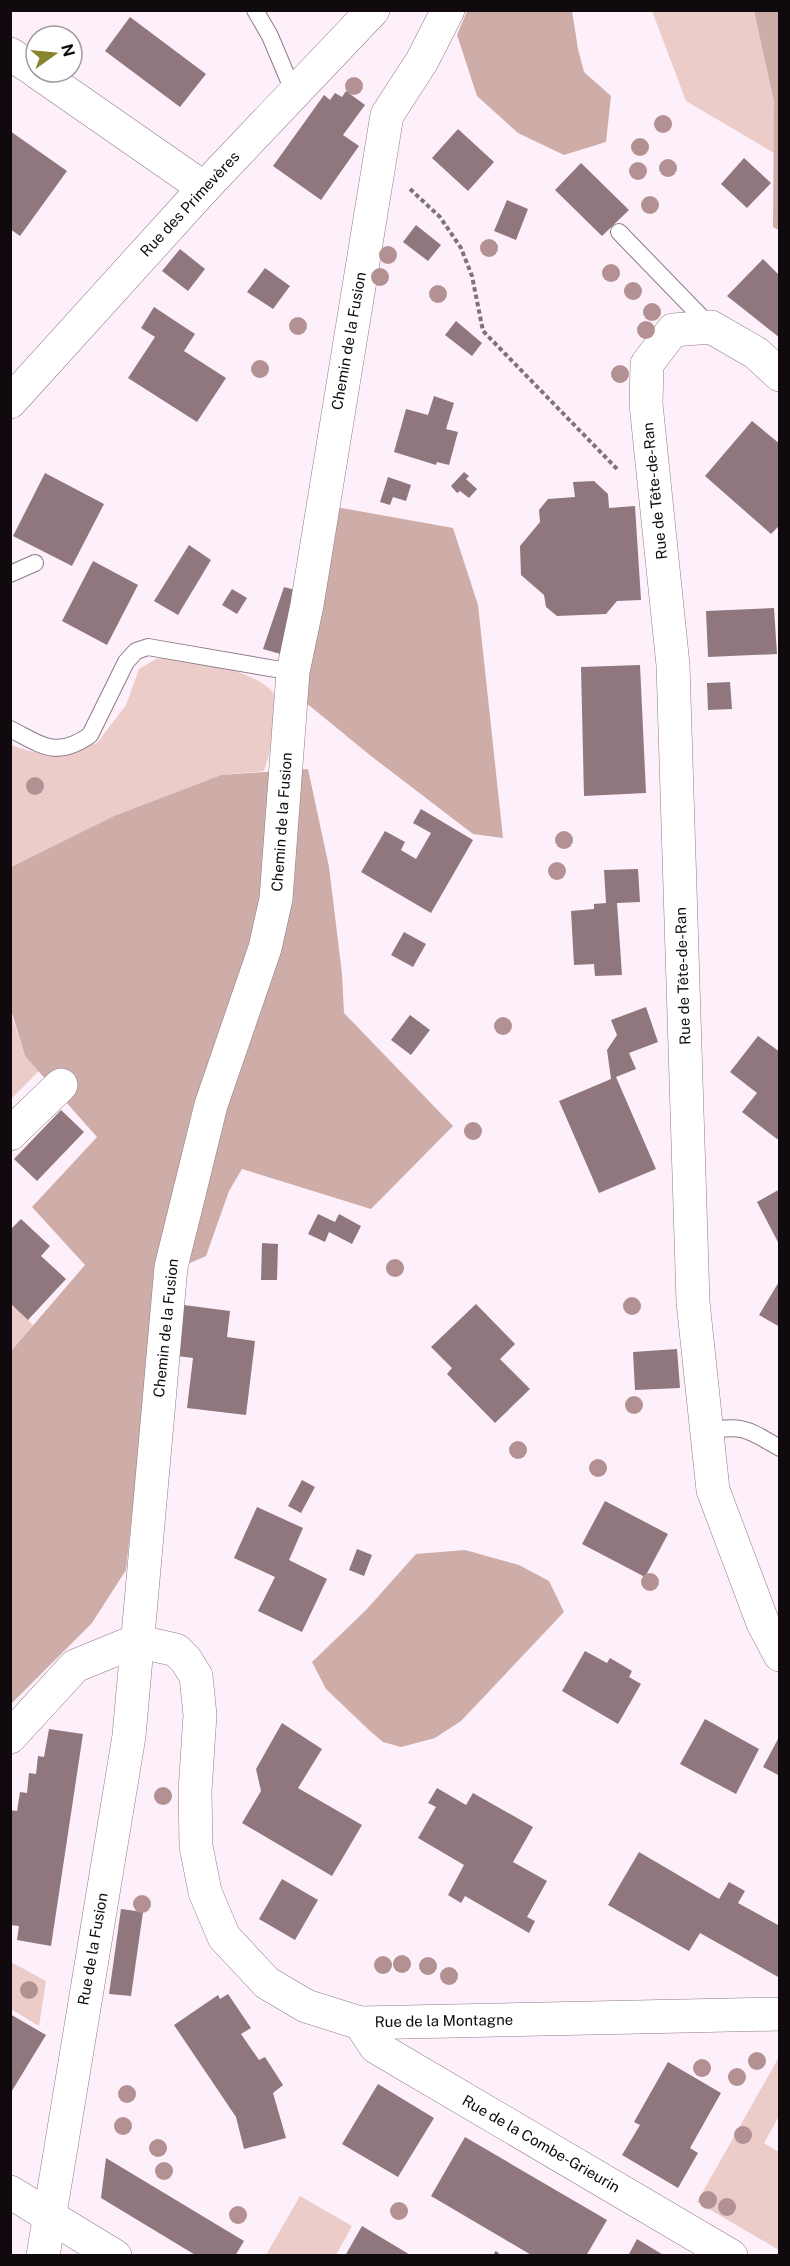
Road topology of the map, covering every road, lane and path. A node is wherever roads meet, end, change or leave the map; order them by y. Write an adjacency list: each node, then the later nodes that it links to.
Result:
1 (255, 10): 7 (lane)
2 (373, 10): 7 (street, Rue des Primevères)
3 (448, 10): 8 (street, Chemin de la Fusion)
4 (10, 54): 5 (street)
5 (24, 64)
6 (53, 84): 9 (street)
7 (294, 93): 9 (street, Rue des Primevères)
8 (379, 161): 14 (path); 17 (street, Chemin de la Fusion)
9 (204, 188): 13 (street, Rue des Primevères)
10 (620, 232): 11 (lane)
11 (711, 327): 12 (street); 14 (street, Rue de Tête-de-Ran)
12 (780, 375)
13 (10, 402)
14 (655, 495): 21 (street, Rue de Tête-de-Ran)
15 (35, 562): 16 (lane)
16 (10, 574)
17 (293, 672): 18 (lane); 23 (street, Chemin de la Fusion)
18 (10, 729)
19 (61, 1085): 20 (street)
20 (10, 1134)
21 (706, 1431): 22 (lane); 24 (street, Rue de Tête-de-Ran)
22 (780, 1448)
23 (136, 1641): 25 (street); 27 (street, Rue de la Montagne); 29 (street, Rue de la Fusion)
24 (780, 1655)
25 (10, 1737)
26 (780, 2014): 27 (street, Rue de la Montagne)
27 (360, 2023): 32 (street, Rue de la Combe-Grieurin)
28 (10, 2192): 29 (street)
29 (48, 2215): 30 (street, Rue de la Fusion); 31 (street)
30 (43, 2256)
31 (115, 2256)
32 (731, 2256)

